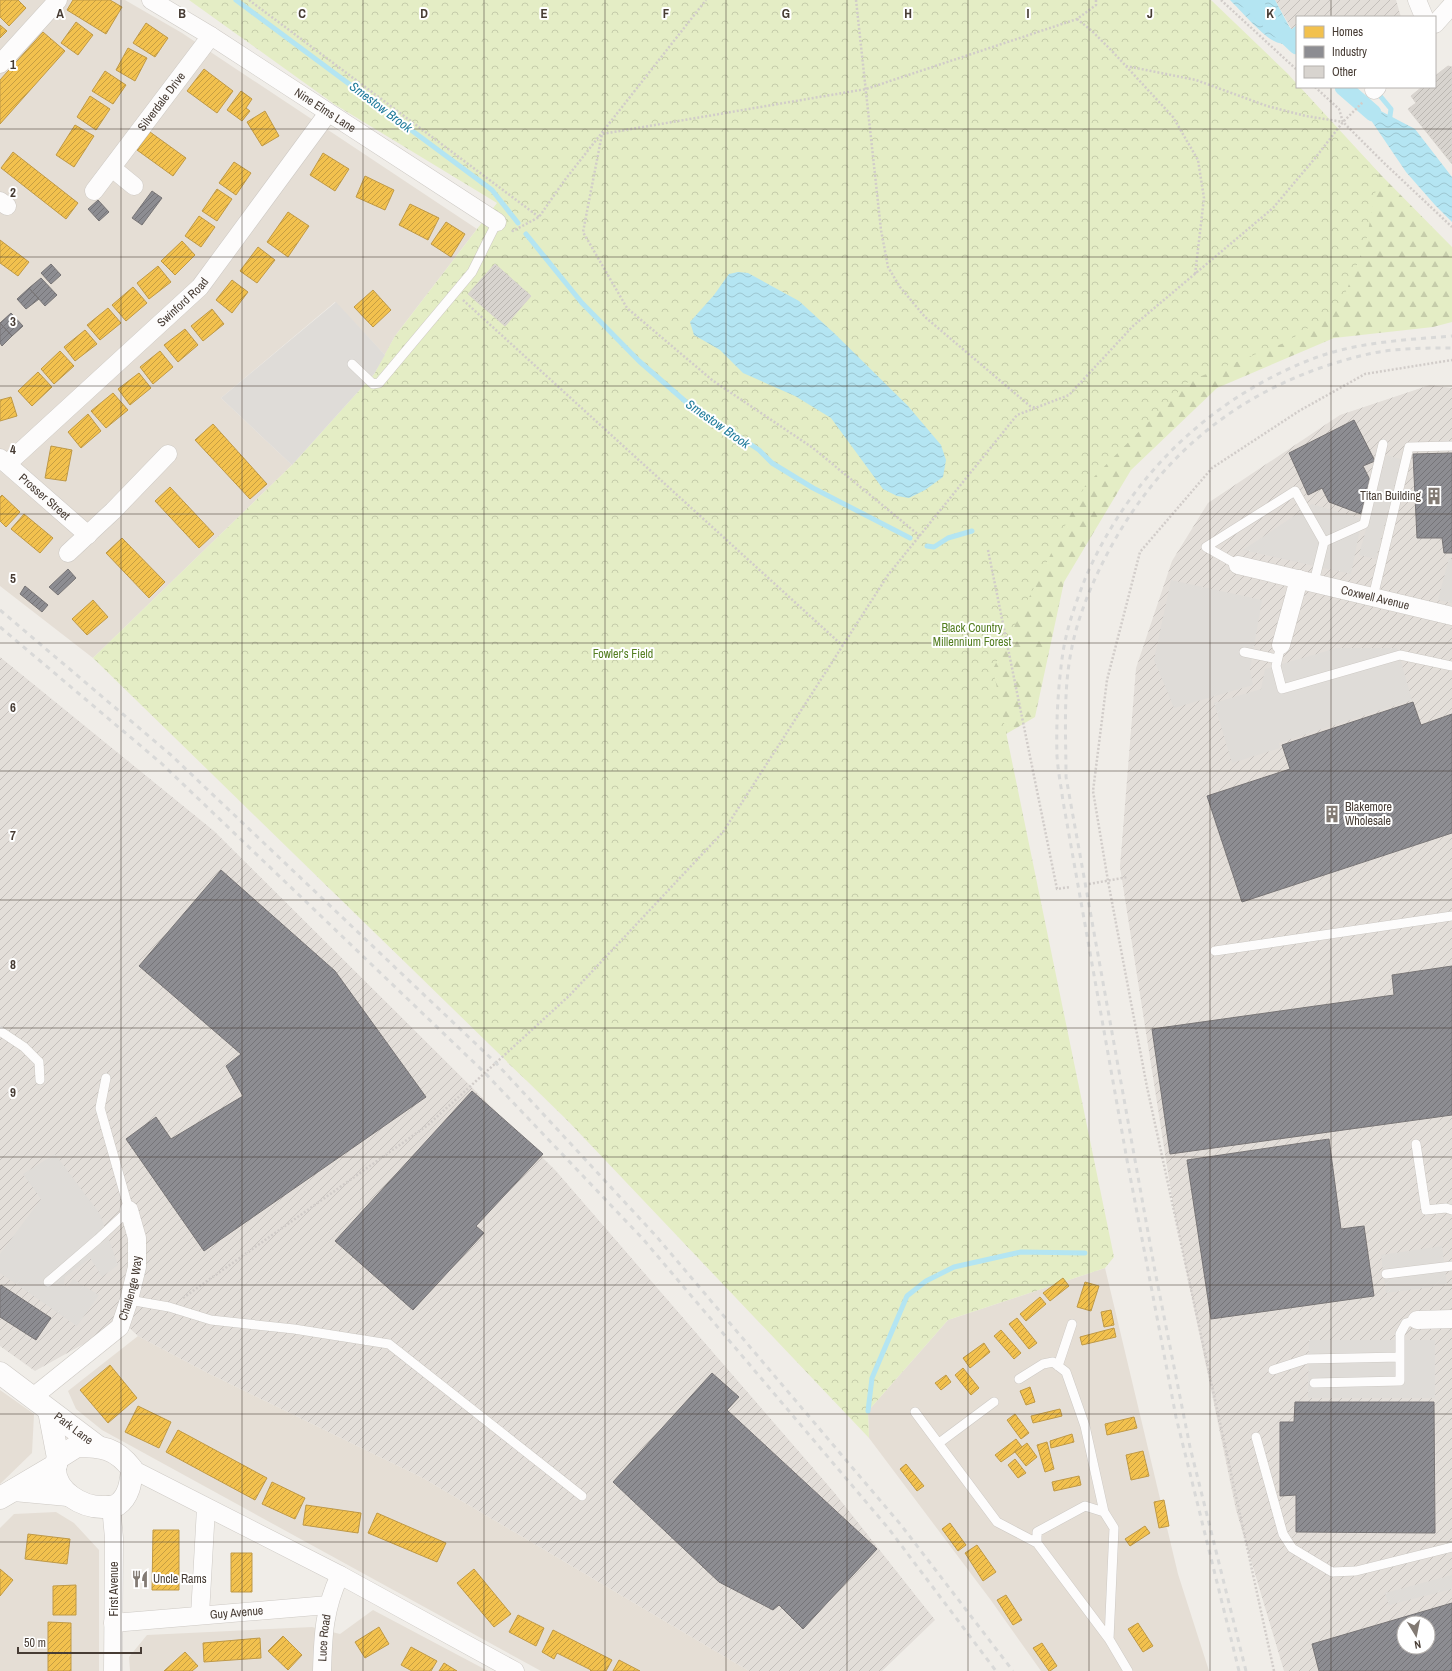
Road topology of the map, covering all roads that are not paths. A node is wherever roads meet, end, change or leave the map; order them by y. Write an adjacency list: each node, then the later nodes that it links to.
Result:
1 (58, 0): 8 (street)
2 (151, 0): 7 (street, Nine Elms Lane)
3 (1418, 0): 5 (street)
4 (1452, 5): 6 (street)
5 (1424, 16)
6 (1436, 23)
7 (211, 36): 9 (street, Nine Elms Lane); 10 (street, Silverdale Drive)
8 (0, 64)
9 (328, 113): 13 (street, Nine Elms Lane); 18 (street, Swinford Road)
10 (112, 168): 11 (street); 12 (street, Silverdale Drive)
11 (134, 186)
12 (94, 191)
13 (497, 222): 14 (lane)
14 (352, 364)
15 (1383, 444): 20 (lane)
16 (1452, 446): 24 (lane)
17 (168, 454): 19 (street)
18 (3, 461): 19 (street, Prosser Street)
19 (88, 535): 21 (street)
20 (1324, 542): 22 (lane); 23 (lane)
21 (68, 553)
22 (1238, 565): 23 (street, Coxwell Avenue)
23 (1307, 581): 24 (street, Coxwell Avenue); 27 (street)
24 (1373, 597): 25 (street, Coxwell Avenue)
25 (1452, 616)
26 (1244, 652): 27 (lane)
27 (1279, 652): 28 (lane)
28 (1452, 666)
29 (1452, 916): 30 (lane)
30 (1215, 951)
31 (0, 1031): 33 (lane)
32 (106, 1078): 35 (lane)
33 (40, 1080)
34 (1416, 1144): 36 (lane)
35 (130, 1210): 39 (lane); 40 (street, Challenge Way)
36 (1452, 1210)
37 (1452, 1266): 38 (lane)
38 (1386, 1274)
39 (48, 1282)
40 (129, 1300): 51 (street, Challenge Way); 60 (lane)
41 (1452, 1319): 42 (street)
42 (1417, 1320): 44 (lane)
43 (1072, 1324): 45 (lane)
44 (1400, 1357): 46 (lane); 49 (lane)
45 (1058, 1366): 48 (lane); 63 (lane)
46 (1273, 1370)
47 (0, 1373): 51 (street, Park Lane)
48 (1020, 1379)
49 (1314, 1383)
50 (994, 1402): 54 (lane)
51 (41, 1404): 55 (street, Park Lane); 56 (street, Park Lane)
52 (915, 1412): 54 (lane)
53 (1256, 1437): 65 (lane)
54 (939, 1443): 64 (lane)
55 (97, 1446): 56 (street); 57 (street)
56 (57, 1461): 58 (street); 59 (street)
57 (132, 1469): 61 (street); 62 (street)
58 (7, 1494): 59 (street)
59 (68, 1495): 61 (street)
60 (582, 1496)
61 (111, 1506): 69 (street, First Avenue)
62 (206, 1508): 66 (street); 68 (street)
63 (1104, 1512): 64 (lane); 70 (lane)
64 (1037, 1543): 70 (lane)
65 (1452, 1547)
66 (340, 1575): 67 (street); 73 (street)
67 (328, 1605): 68 (street, Guy Avenue); 72 (street, Luce Road)
68 (200, 1615): 69 (street, Guy Avenue)
69 (113, 1623): 71 (street, First Avenue)
70 (1109, 1639): 74 (lane)
71 (113, 1671)
72 (322, 1671)
73 (515, 1671)
74 (1128, 1671)

